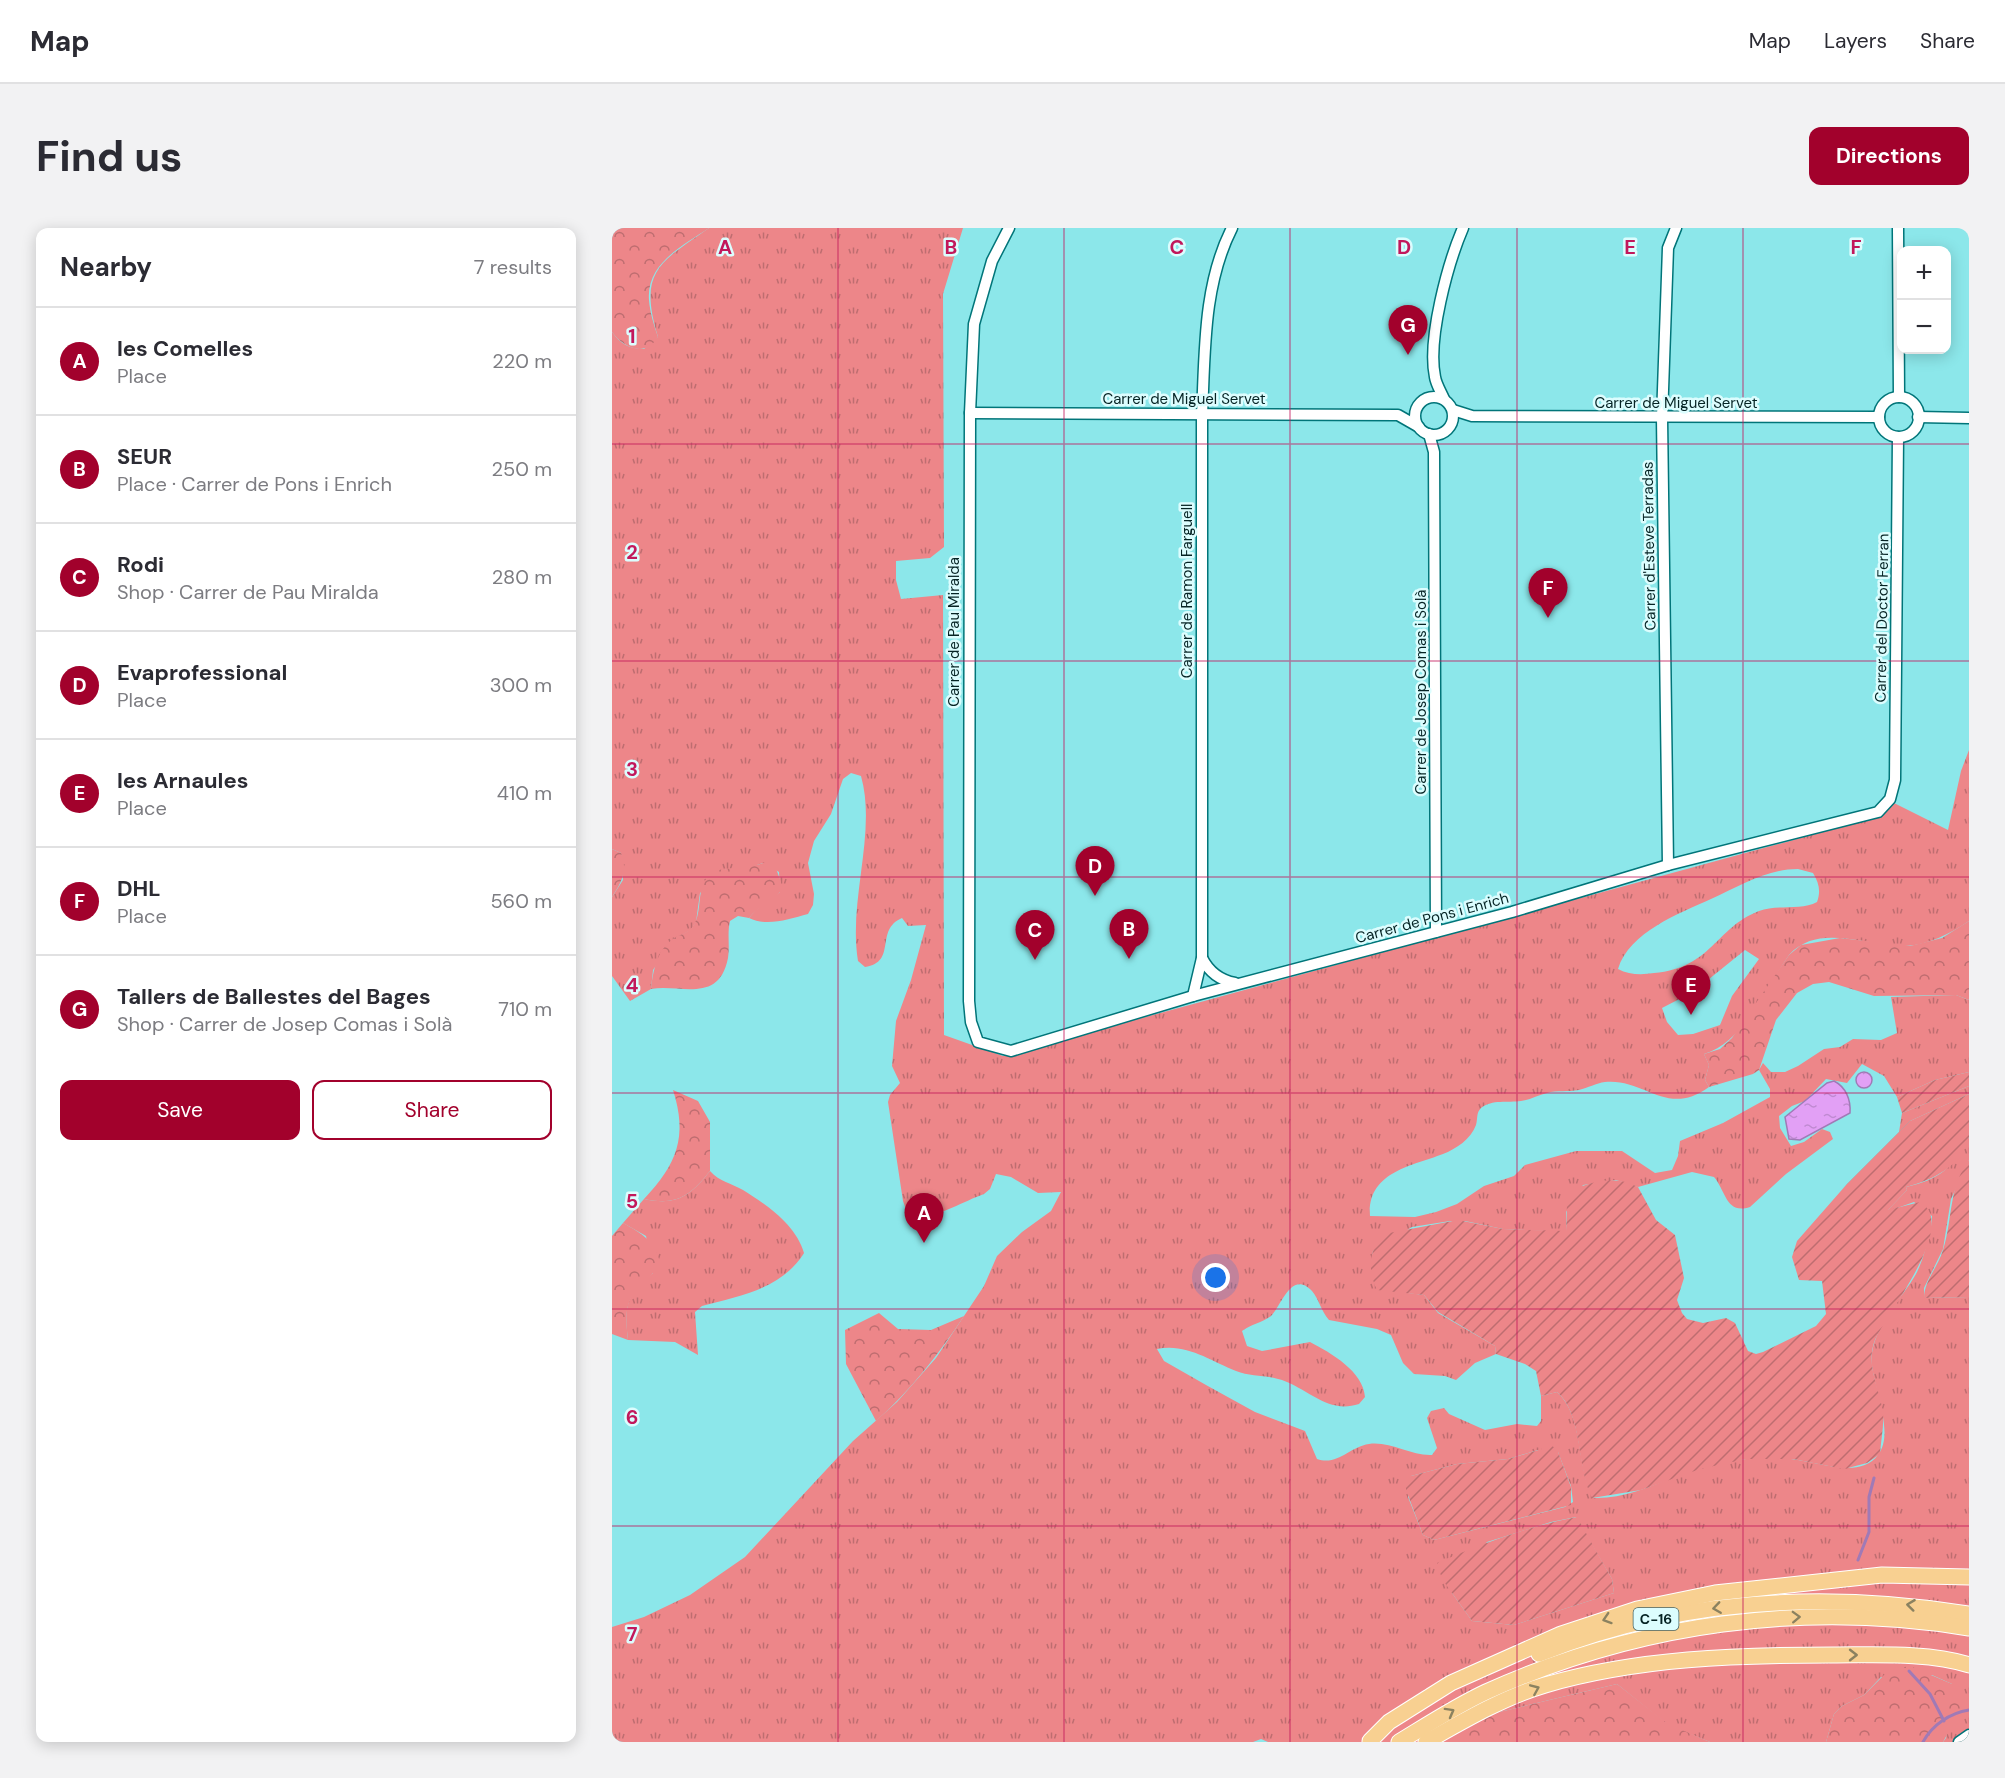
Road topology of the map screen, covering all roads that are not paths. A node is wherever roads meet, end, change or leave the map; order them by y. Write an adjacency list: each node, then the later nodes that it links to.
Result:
1 (1009, 228): 11 (street, Carrer de Pau Miralda)
2 (1232, 228): 12 (street, Carrer de Ramon Farguell)
3 (1463, 228): 6 (street)
4 (1676, 228): 17 (street, Carrer d'Esteve Terradas)
5 (1898, 228): 7 (street)
6 (1435, 377): 8 (street); 9 (street)
7 (1899, 397): 15 (street); 16 (street)
8 (1444, 399): 9 (street); 10 (street)
9 (1422, 401): 13 (street); 19 (street)
10 (1453, 410): 14 (street, Carrer de Miguel Servet); 20 (street)
11 (970, 413): 12 (street, Carrer de Miguel Servet); 30 (street, Carrer de Pau Miralda)
12 (1202, 415): 13 (street, Carrer de Miguel Servet); 27 (street, Carrer de Ramon Farguell)
13 (1398, 416): 19 (street, Carrer de Miguel Servet)
14 (1472, 416): 17 (street, Carrer de Miguel Servet); 20 (street, Carrer de Miguel Servet)
15 (1879, 417): 17 (street, Carrer de Miguel Servet); 22 (street)
16 (1918, 417): 18 (street); 22 (street)
17 (1662, 418): 25 (street, Carrer d'Esteve Terradas)
18 (1969, 418)
19 (1419, 427): 21 (street)
20 (1445, 430): 21 (street); 23 (street, Carrer de Josep Comas i Solà)
21 (1429, 434): 23 (street, Carrer de Josep Comas i Solà)
22 (1898, 437): 24 (street, Carrer del Doctor Ferran)
23 (1434, 452): 26 (street, Carrer de Josep Comas i Solà)
24 (1890, 799): 25 (street, Carrer de Pons i Enrich)
25 (1668, 865): 26 (street, Carrer de Pons i Enrich)
26 (1436, 932): 28 (street, Carrer de Pons i Enrich)
27 (1202, 957): 28 (street); 29 (street, Carrer de Ramon Farguell)
28 (1238, 984): 29 (street, Carrer de Pons i Enrich)
29 (1193, 996): 30 (street, Carrer de Pons i Enrich)
30 (978, 1042)
31 (1969, 1577): 36 (highway, one-way to 36)
32 (1969, 1614): 36 (highway, C-16, one-way to 36)
33 (1969, 1628): 37 (highway, C-16, one-way to 33)
34 (1969, 1665): 38 (highway, one-way to 34)
35 (1969, 1735): 39 (street)
36 (1369, 1741)
37 (1399, 1742)
38 (1426, 1742)
39 (1959, 1742)

